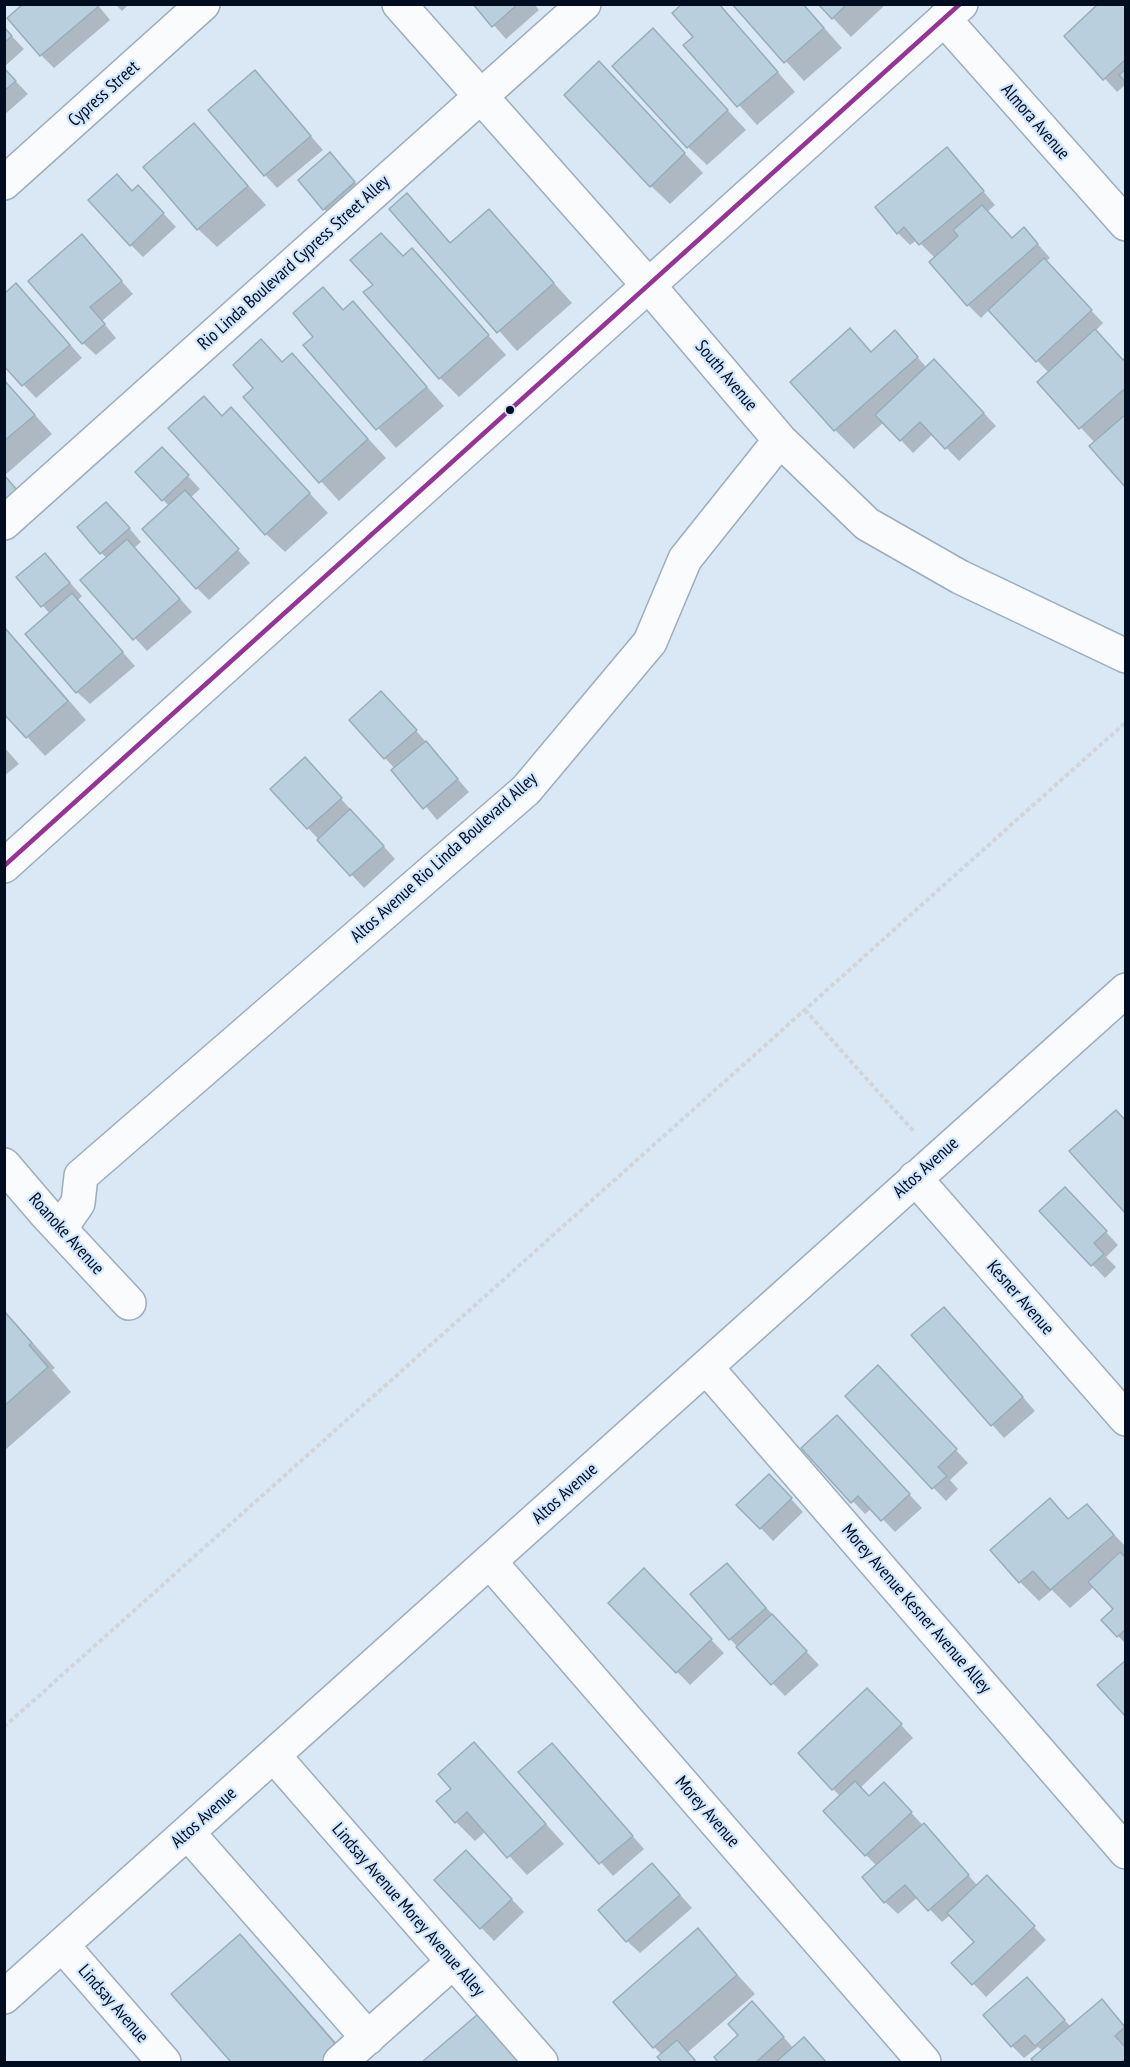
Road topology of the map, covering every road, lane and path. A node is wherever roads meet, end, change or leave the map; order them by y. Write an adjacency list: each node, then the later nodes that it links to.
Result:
1 (203, 4): 6 (street, Cypress Street)
2 (399, 4): 5 (street, South Avenue)
3 (584, 4): 5 (street, Rio Linda Boulevard Cypress Street Alley)
4 (953, 12): 7 (street, Almora Avenue); 8 (street)
5 (480, 96): 8 (street, South Avenue); 10 (street, Rio Linda Boulevard Cypress Street Alley)
6 (4, 183)
7 (1125, 224)
8 (649, 286): 9 (street, South Avenue); 13 (street)
9 (780, 440): 11 (street, South Avenue); 19 (street, Altos Avenue Rio Linda Boulevard Alley)
10 (4, 523)
11 (1125, 656)
12 (1125, 722): 15 (path)
13 (4, 866)
14 (1125, 990): 18 (street, Altos Avenue)
15 (805, 1010): 16 (path); 24 (path)
16 (921, 1139)
17 (8, 1176): 19 (street, Roanoke Avenue)
18 (915, 1178): 21 (street, Altos Avenue); 22 (street, Kesner Avenue)
19 (60, 1229): 20 (street, Roanoke Avenue)
20 (129, 1303)
21 (706, 1367): 23 (street, Altos Avenue); 27 (street, Morey Avenue Kesner Avenue Alley)
22 (1125, 1419)
23 (489, 1562): 25 (street, Altos Avenue); 35 (street, Morey Avenue)
24 (4, 1727)
25 (274, 1756): 26 (street, Altos Avenue); 29 (street, Lindsay Avenue Morey Avenue Alley)
26 (188, 1833): 28 (street, Altos Avenue); 31 (street)
27 (1125, 1852)
28 (62, 1945): 30 (street, Altos Avenue); 32 (street, Lindsay Avenue)
29 (453, 1962): 31 (street); 34 (street, Lindsay Avenue Morey Avenue Alley)
30 (4, 1997)
31 (368, 2038): 33 (street)
32 (164, 2062)
33 (340, 2062)
34 (541, 2062)
35 (924, 2062)

